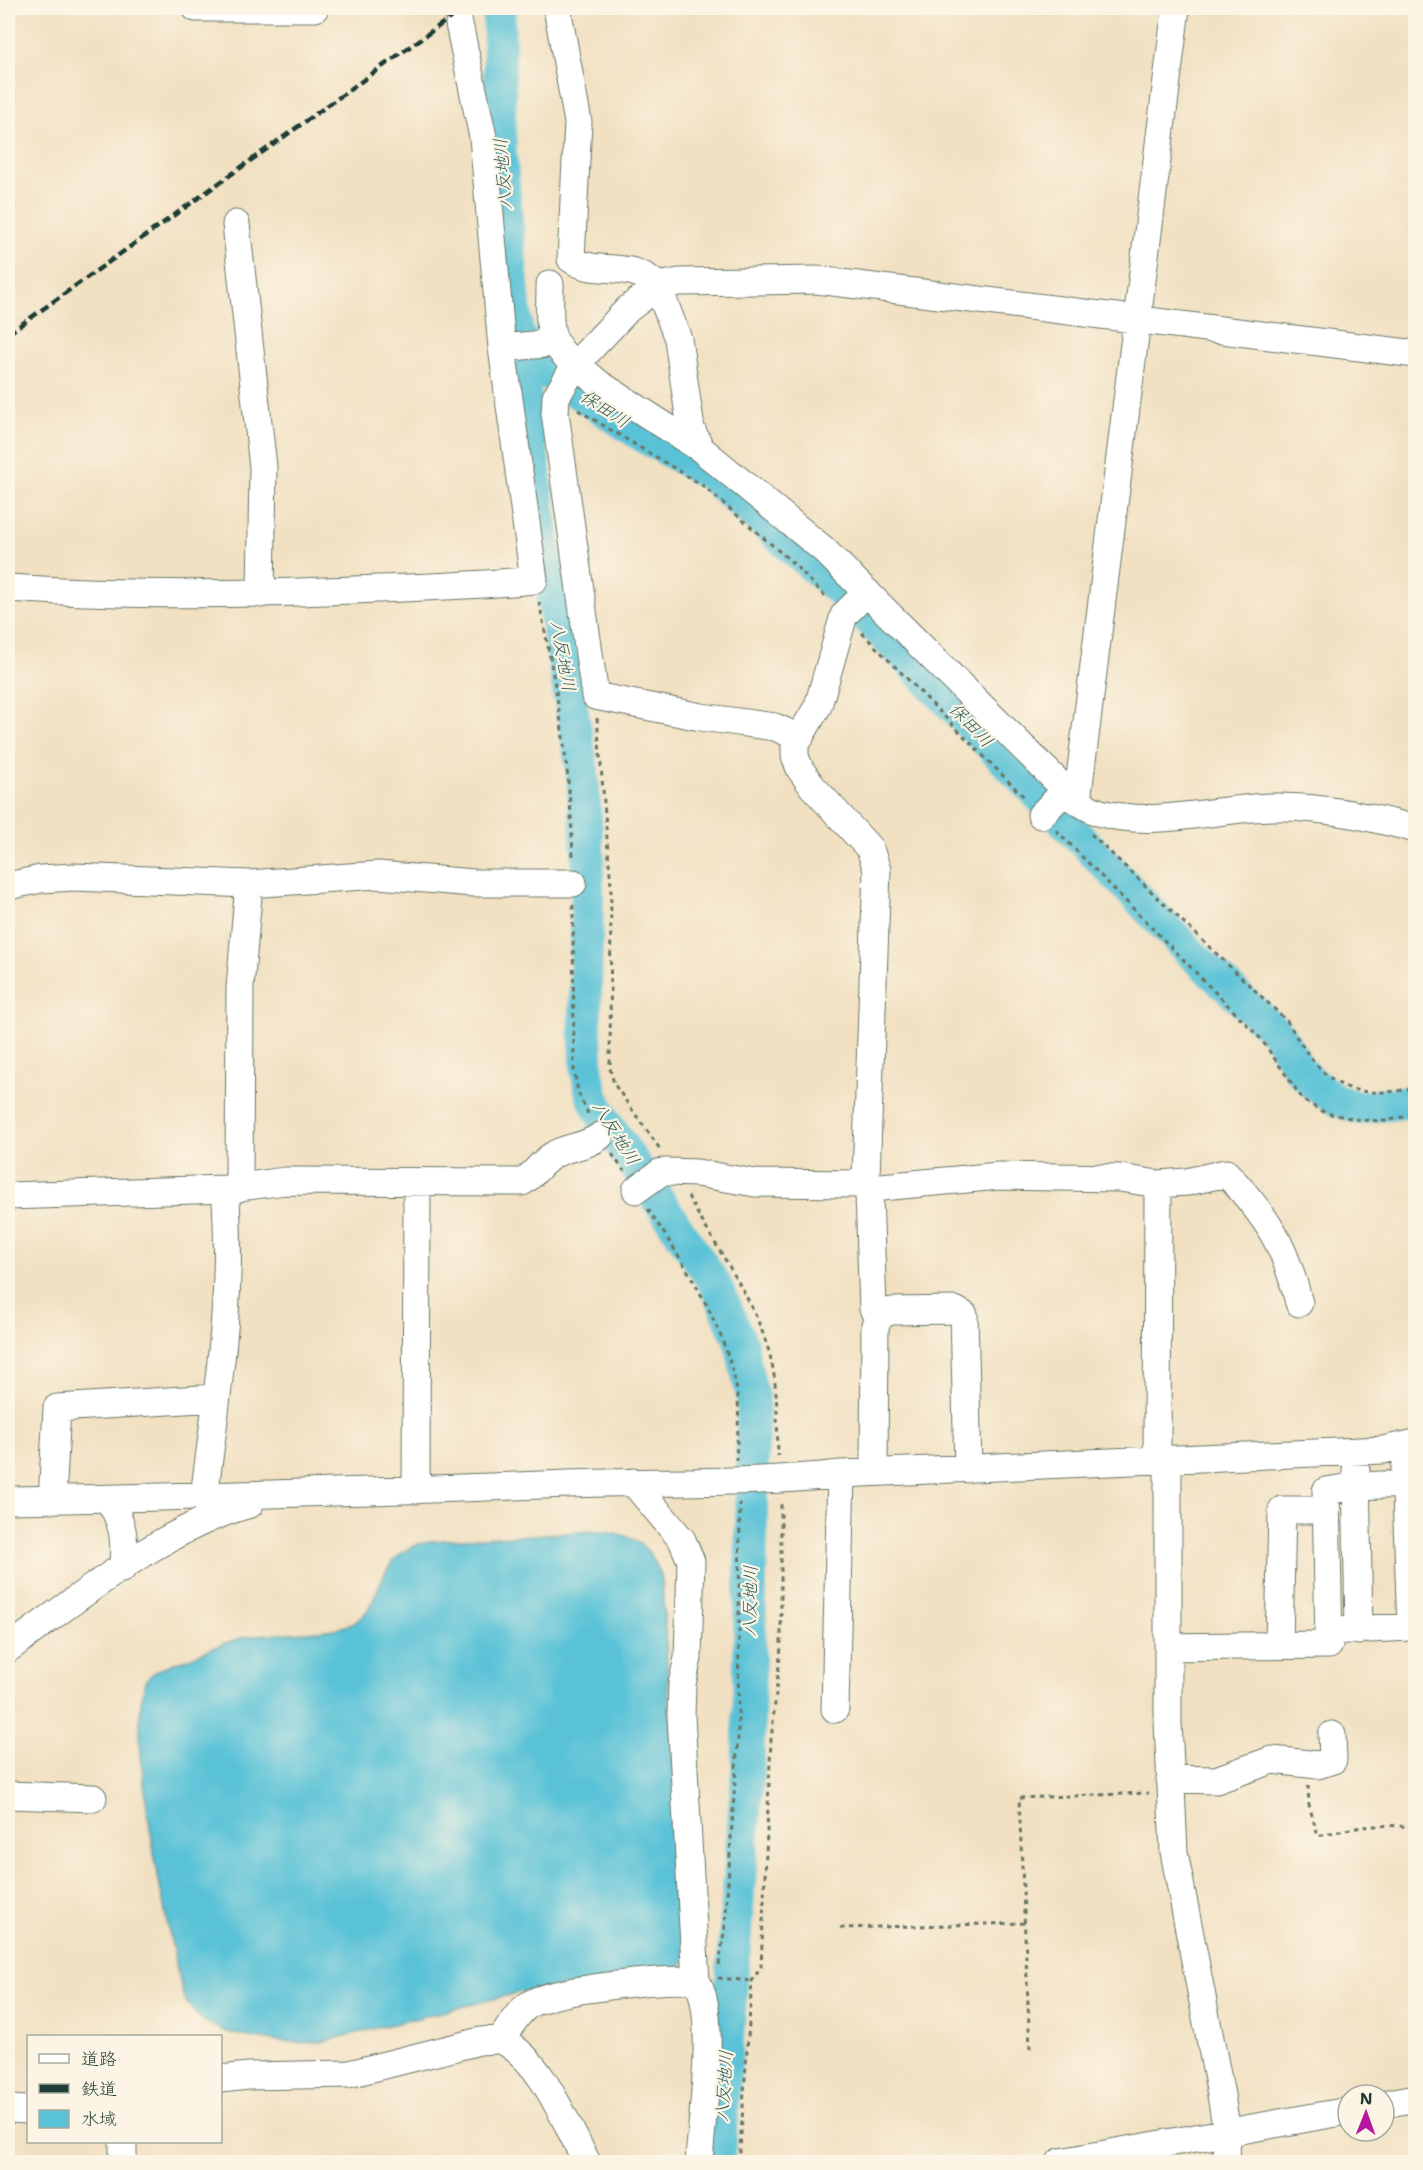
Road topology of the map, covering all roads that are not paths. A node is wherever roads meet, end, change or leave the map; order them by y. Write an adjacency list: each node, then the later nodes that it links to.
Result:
1 (196, 8): 2 (street)
2 (237, 8): 3 (street)
3 (315, 8)
4 (557, 8): 9 (street)
5 (1176, 8): 10 (street)
6 (459, 24): 11 (street)
7 (236, 224): 16 (street)
8 (550, 284): 11 (street)
9 (658, 286): 10 (street); 13 (street); 14 (street)
10 (1137, 319): 12 (street); 19 (street)
11 (525, 346): 13 (street); 16 (street)
12 (1416, 354)
13 (576, 364): 14 (street); 18 (street)
14 (701, 449): 17 (street)
15 (8, 588): 16 (street)
16 (261, 594)
17 (855, 604): 18 (street); 19 (street)
18 (800, 738): 28 (street)
19 (1056, 804): 20 (street)
20 (1416, 829)
21 (249, 884): 22 (street); 23 (street); 29 (street)
22 (573, 884)
23 (8, 886)
24 (600, 1136): 26 (street)
25 (652, 1181): 28 (street)
26 (417, 1182): 29 (street); 43 (street)
27 (1158, 1184): 28 (street); 31 (street); 36 (street)
28 (867, 1185): 32 (street)
29 (232, 1189): 30 (street); 33 (street)
30 (8, 1196)
31 (1299, 1304)
32 (878, 1318): 37 (street); 38 (street)
33 (216, 1398): 45 (street); 48 (street)
34 (1410, 1445): 35 (street); 41 (street)
35 (1356, 1451): 36 (street); 42 (street)
36 (1162, 1460): 37 (street); 54 (street)
37 (968, 1469): 38 (street)
38 (874, 1472): 39 (street)
39 (841, 1474): 40 (street); 56 (street)
40 (633, 1482): 43 (street); 61 (street)
41 (1406, 1484): 42 (street); 52 (street)
42 (1357, 1486): 49 (street); 52 (street)
43 (416, 1490): 44 (street)
44 (280, 1496): 45 (street); 50 (street)
45 (204, 1497): 46 (street)
46 (108, 1499): 48 (street); 50 (street)
47 (8, 1500): 48 (street)
48 (52, 1500)
49 (1326, 1510): 51 (street); 53 (street)
50 (122, 1569): 55 (street)
51 (1328, 1631): 52 (street); 53 (street)
52 (1359, 1631)
53 (1279, 1644): 54 (street)
54 (1168, 1647): 58 (street)
55 (8, 1649)
56 (835, 1709)
57 (1332, 1735): 58 (street)
58 (1171, 1786): 69 (street)
59 (8, 1795): 60 (street)
60 (93, 1798)
61 (711, 1983): 62 (street); 73 (street)
62 (501, 2040): 63 (street); 72 (street)
63 (222, 2079)
64 (1416, 2098): 65 (street)
65 (1396, 2102)
66 (8, 2109): 67 (street)
67 (27, 2110)
68 (1336, 2113): 69 (street)
69 (1227, 2133): 74 (street); 75 (street)
70 (123, 2143): 71 (street)
71 (123, 2163)
72 (586, 2163)
73 (699, 2163)
74 (1060, 2163)
75 (1226, 2163)

